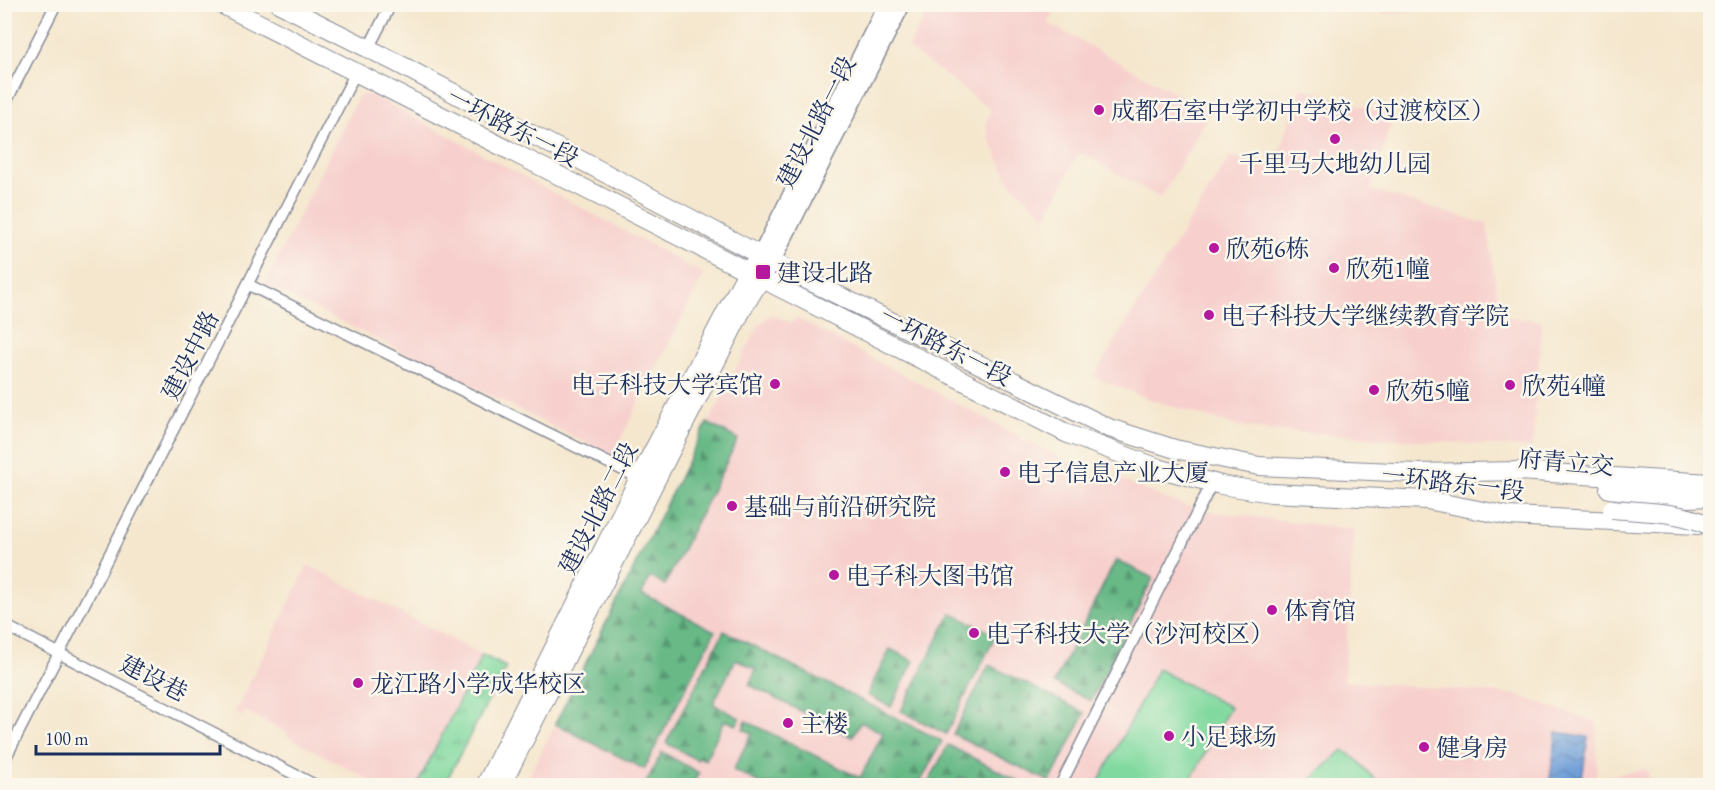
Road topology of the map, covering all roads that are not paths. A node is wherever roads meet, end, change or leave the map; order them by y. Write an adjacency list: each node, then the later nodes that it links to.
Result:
1 (56, 4): 9 (street)
2 (221, 4): 8 (main road, 一环路东一段)
3 (280, 4): 7 (main road, 一环路东一段)
4 (391, 4): 7 (street)
5 (887, 4): 10 (main road, 建设北路一段)
6 (902, 4): 10 (main road, 建设北路一段)
7 (368, 49): 10 (main road, 一环路东一段)
8 (355, 74): 11 (main road, 一环路东一段); 12 (street, 建设中路)
9 (4, 106)
10 (767, 258): 11 (main road, 建设北路二段); 13 (main road, 一环路东一段)
11 (753, 275): 14 (main road, 一环路东一段); 16 (main road, 建设北路二段); 27 (main road, 建设北路二段)
12 (249, 285): 16 (street); 23 (street, 建设中路)
13 (834, 293): 14 (main road); 15 (main road, 一环路东一段)
14 (824, 311): 17 (main road, 一环路东一段)
15 (1416, 473): 18 (main road, 一环路东一段); 19 (main road, 府青立交)
16 (639, 478): 26 (main road, 建设北路二段)
17 (1212, 483): 20 (main road, 一环路东一段); 28 (street)
18 (1710, 483)
19 (1710, 497)
20 (1427, 500): 21 (main road, 一环路东一段); 21 (main road, bridge)
21 (1710, 526)
22 (4, 626): 23 (street, 建设巷)
23 (61, 654): 24 (street, 建设中路); 25 (street, 建设巷)
24 (4, 761)
25 (317, 786)
26 (485, 786)
27 (501, 786)
28 (1060, 786)

